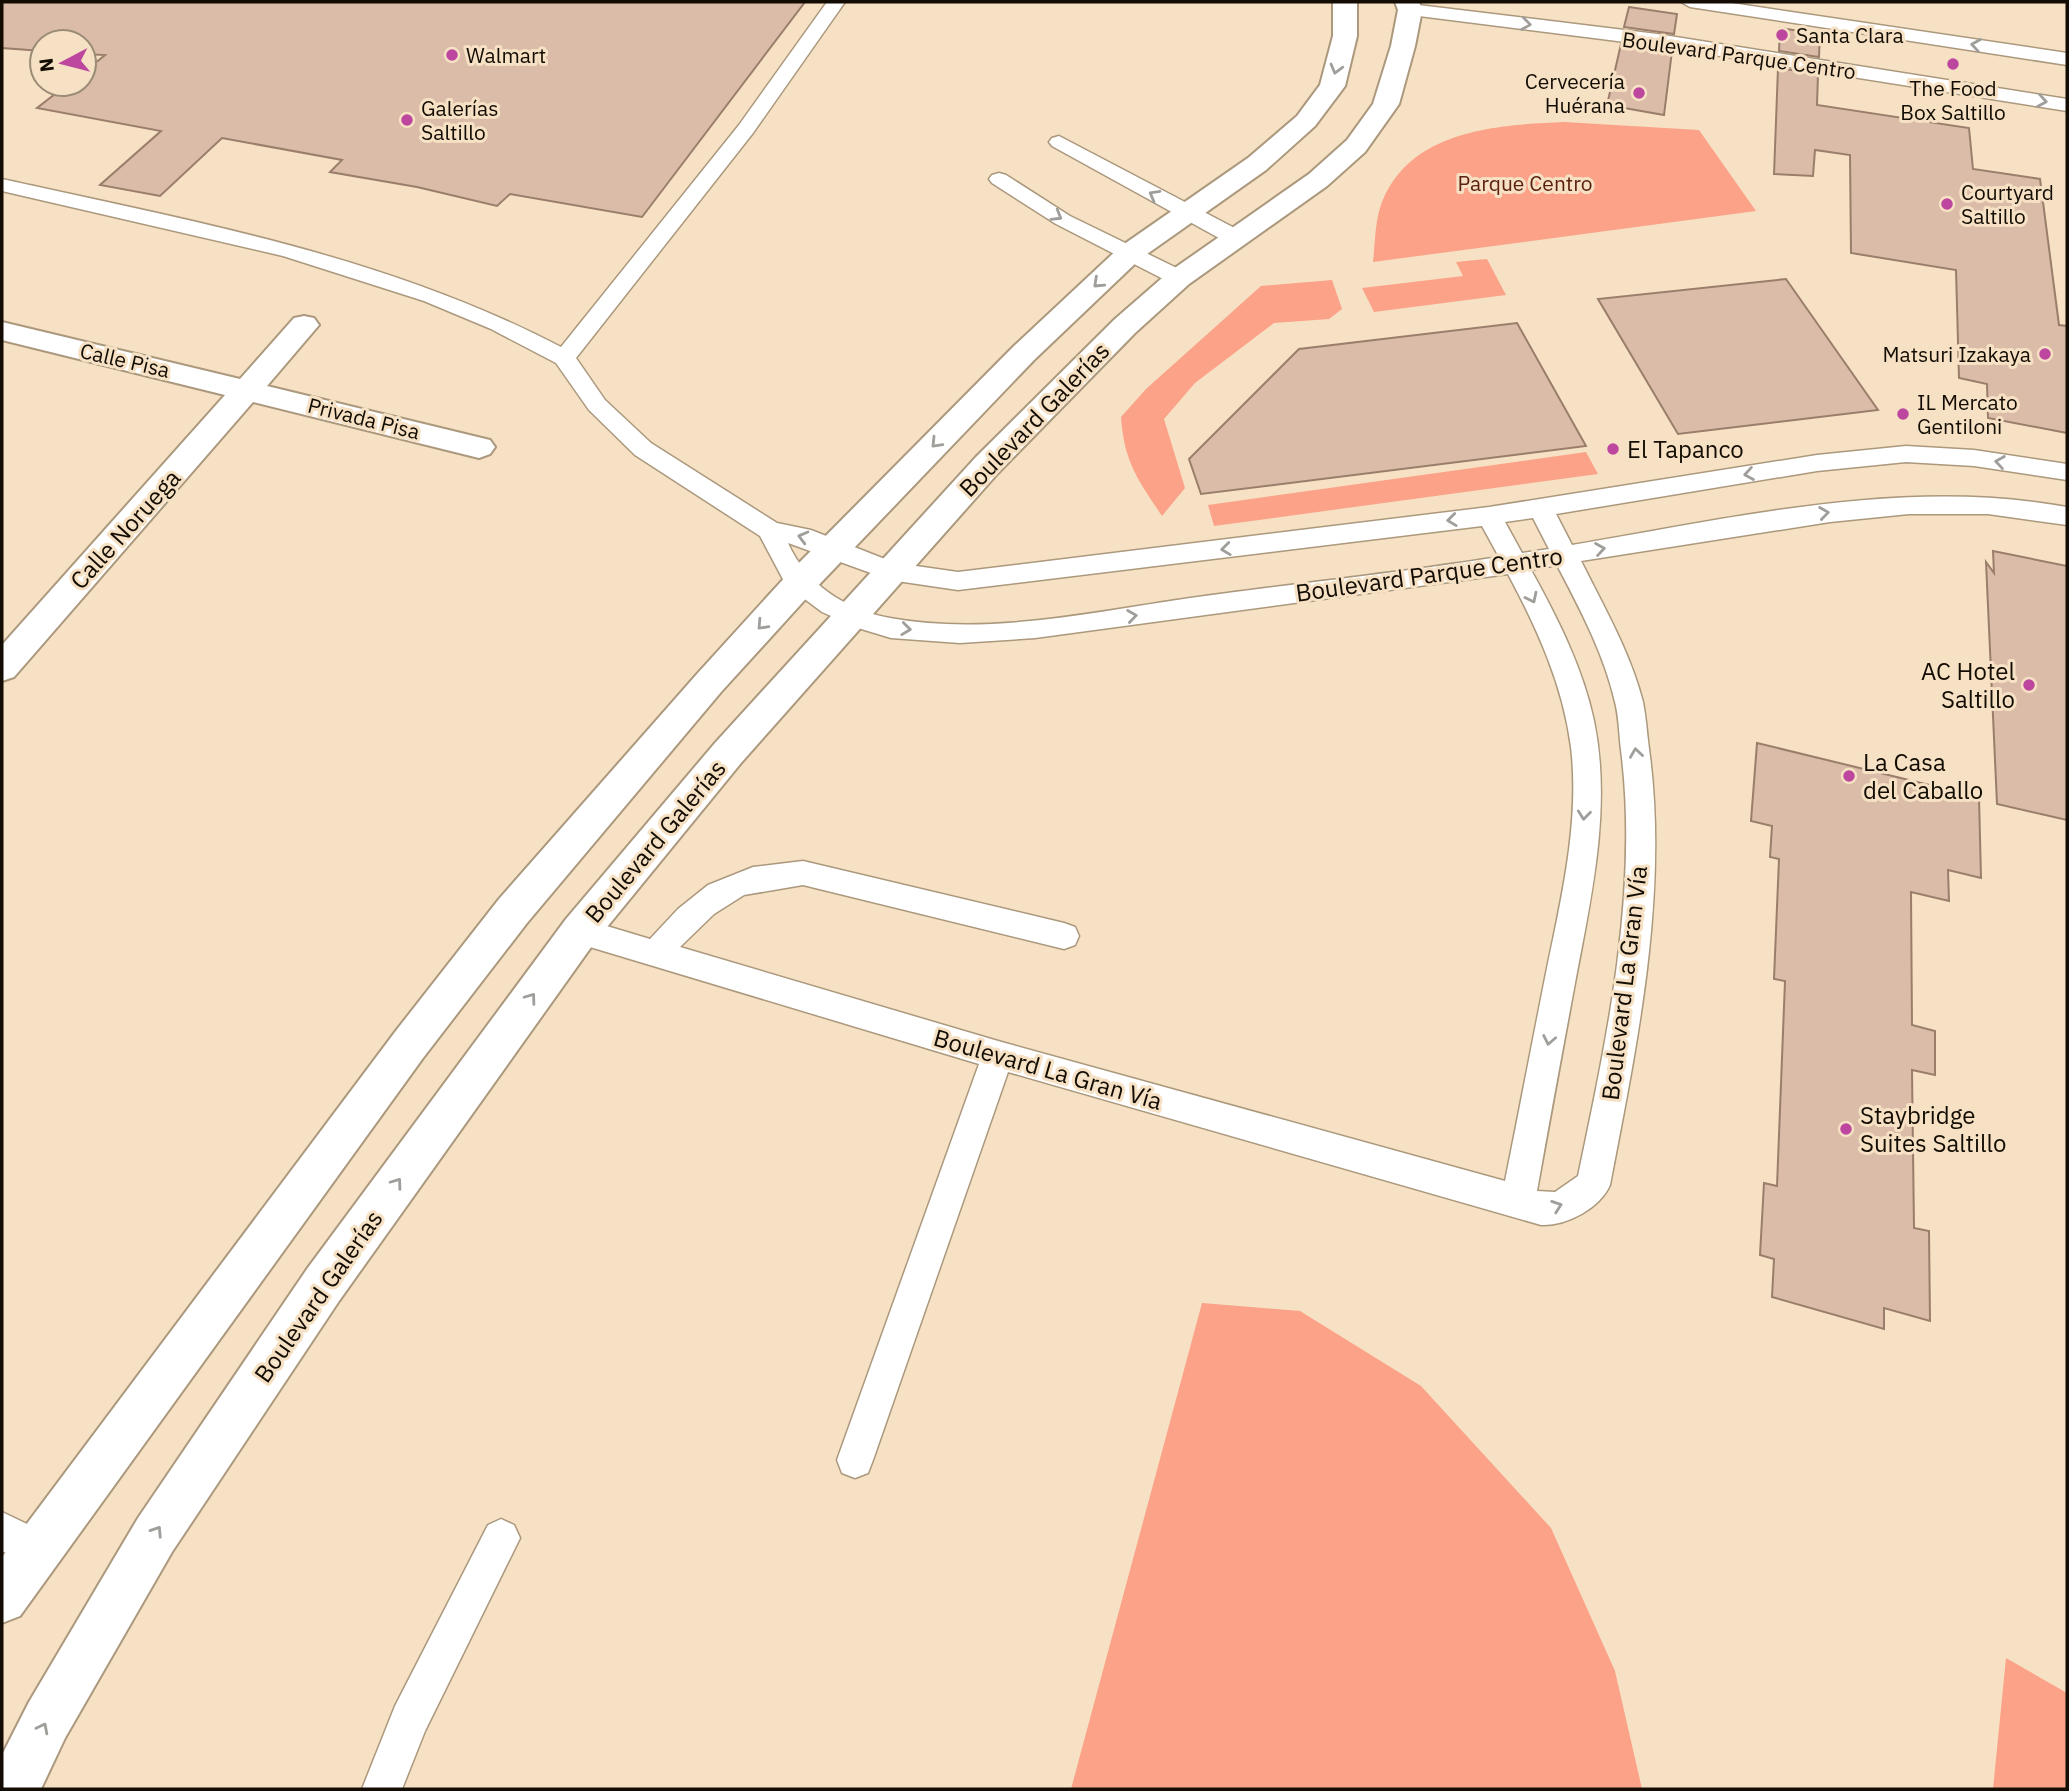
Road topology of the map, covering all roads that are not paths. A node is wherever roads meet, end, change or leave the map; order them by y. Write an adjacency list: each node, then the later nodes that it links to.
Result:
1 (836, 2): 19 (lane)
2 (1345, 2): 9 (street, Boulevard Galerías, one-way to 9)
3 (1690, 2): 6 (lane, Boulevard Parque Centro, one-way to 3)
4 (1408, 6): 5 (lane, Boulevard Parque Centro); 11 (street, Boulevard Galerías)
5 (1499, 11): 7 (lane, Boulevard Parque Centro, one-way to 7)
6 (2067, 59)
7 (2067, 105)
8 (1059, 142): 13 (lane, one-way to 8)
9 (1257, 164): 11 (street); 13 (street, Boulevard Galerías)
10 (999, 179): 15 (lane, one-way to 15)
11 (1318, 180): 14 (street, Boulevard Galerías)
12 (2, 185): 19 (lane)
13 (1186, 212): 14 (lane); 15 (street, Boulevard Galerías)
14 (1236, 238): 16 (street, Boulevard Galerías)
15 (1130, 253): 16 (lane); 29 (street, Boulevard Galerías, one-way to 29)
16 (1179, 278): 32 (street, Boulevard Galerías)
17 (304, 325): 20 (street, Calle Noruega)
18 (2, 331): 20 (street, Calle Pisa)
19 (564, 358): 28 (lane)
20 (249, 389): 21 (street, Privada Pisa); 35 (street, Calle Noruega)
21 (479, 447)
22 (1943, 457): 23 (lane, Boulevard Parque Centro, one-way to 22); 24 (lane); 25 (lane, Boulevard Parque Centro, one-way to 25)
23 (2067, 472)
24 (1974, 502): 27 (lane, Boulevard Parque Centro); 30 (lane, Boulevard Parque Centro, one-way to 24)
25 (1540, 506): 26 (lane, Boulevard Parque Centro); 30 (lane, Boulevard La Gran Vía)
26 (1489, 516): 31 (lane); 32 (lane, Boulevard Parque Centro, one-way to 32)
27 (2067, 516)
28 (771, 531): 29 (lane, Boulevard Parque Centro, one-way to 28); 33 (lane)
29 (835, 547): 32 (lane, Boulevard Parque Centro); 33 (street, Boulevard Galerías)
30 (1564, 554): 31 (lane, Boulevard Parque Centro); 40 (lane, Boulevard La Gran Vía, one-way to 30)
31 (1515, 564): 34 (lane, Boulevard Parque Centro, one-way to 31); 40 (lane, one-way to 40)
32 (890, 571): 34 (street, Boulevard Galerías)
33 (800, 583): 34 (lane, Boulevard Parque Centro); 44 (street, Boulevard Galerías, one-way to 44)
34 (852, 617): 36 (street, Boulevard Galerías)
35 (2, 668)
36 (580, 931): 38 (lane, Boulevard La Gran Vía); 46 (street, Boulevard Galerías, one-way to 36)
37 (1063, 936): 38 (lane)
38 (655, 954): 39 (lane, Boulevard La Gran Vía)
39 (998, 1055): 40 (lane, Boulevard La Gran Vía); 41 (lane)
40 (1518, 1201)
41 (855, 1460)
42 (2, 1531): 44 (lane)
43 (501, 1538): 47 (lane)
44 (39, 1549): 45 (street, Boulevard Galerías)
45 (2, 1598)
46 (13, 1789)
47 (382, 1789)

